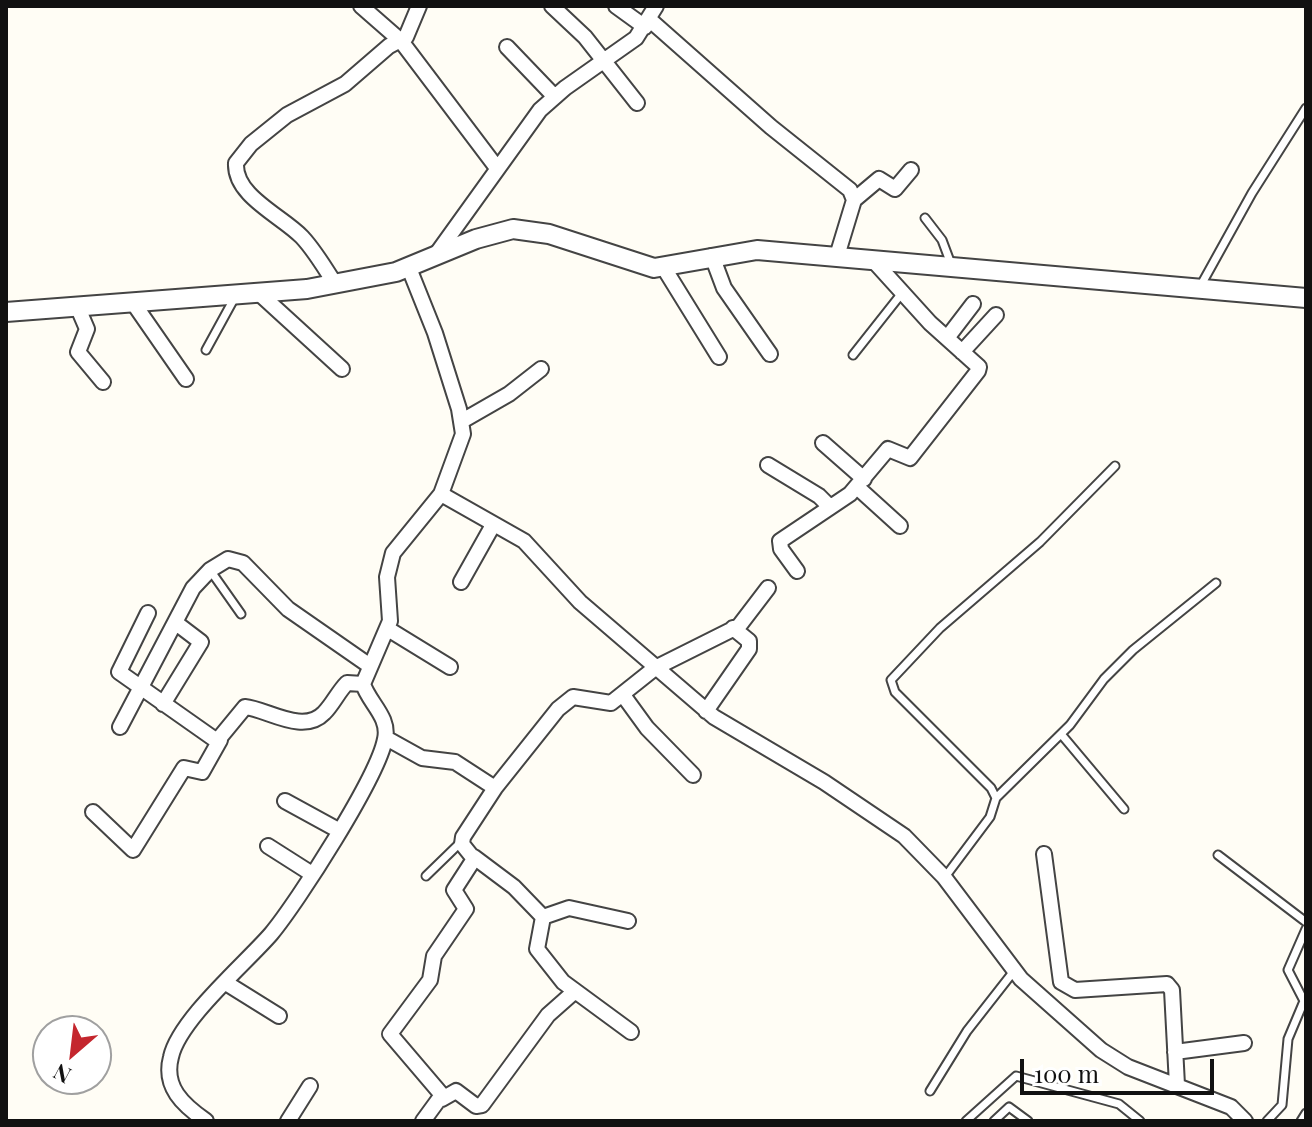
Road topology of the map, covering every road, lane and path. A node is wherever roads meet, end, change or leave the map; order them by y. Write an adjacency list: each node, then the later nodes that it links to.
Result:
1 (361, 6): 6 (street)
2 (419, 6): 6 (street)
3 (552, 6): 8 (street)
4 (616, 6): 5 (street)
5 (650, 18): 8 (street); 14 (street)
6 (401, 41): 12 (street); 23 (street)
7 (507, 47): 9 (street)
8 (605, 63): 9 (street); 10 (street)
9 (554, 96): 12 (street)
10 (637, 103)
11 (1306, 108): 24 (lane)
12 (497, 168): 16 (street)
13 (911, 170): 14 (street)
14 (854, 200): 18 (street)
15 (925, 218): 20 (lane)
16 (435, 256): 21 (street); 22 (street)
17 (712, 256): 18 (street); 22 (street); 37 (street)
18 (837, 256): 19 (street)
19 (872, 259): 20 (street); 25 (street)
20 (952, 266): 24 (street)
21 (409, 268): 23 (street); 44 (street)
22 (664, 268): 39 (street)
23 (335, 284): 26 (street)
24 (1199, 289): 28 (street)
25 (902, 293): 34 (street); 38 (lane)
26 (261, 295): 27 (street); 40 (street)
27 (235, 297): 29 (street); 35 (lane)
28 (1306, 298)
29 (134, 304): 31 (street); 42 (street)
30 (973, 304): 34 (street)
31 (78, 308): 32 (street); 43 (street)
32 (6, 312)
33 (996, 315): 36 (street)
34 (947, 338): 36 (street)
35 (206, 350)
36 (962, 352): 48 (street)
37 (770, 354)
38 (853, 355)
39 (719, 357)
40 (342, 369)
41 (541, 369): 44 (street)
42 (186, 379)
43 (103, 382)
44 (462, 421): 49 (street)
45 (823, 443): 48 (street)
46 (768, 465): 50 (street)
47 (1115, 466): 77 (lane)
48 (860, 483): 50 (street); 52 (street)
49 (441, 494): 51 (street); 62 (street)
50 (830, 507): 54 (street)
51 (493, 525): 55 (street); 65 (street)
52 (900, 526)
53 (210, 570): 59 (lane); 60 (street); 63 (street)
54 (797, 571)
55 (461, 582)
56 (1216, 583): 72 (lane)
57 (768, 588): 61 (street)
58 (148, 613): 67 (street)
59 (241, 614)
60 (176, 623): 67 (street); 69 (street)
61 (733, 628): 65 (street); 70 (street)
62 (388, 629): 63 (street); 64 (street)
63 (370, 666): 66 (street)
64 (450, 667)
65 (655, 668): 68 (street); 70 (street)
66 (363, 684): 73 (street); 74 (street)
67 (141, 687): 69 (street); 71 (street)
68 (623, 695): 75 (street); 76 (street)
69 (163, 704): 74 (street)
70 (706, 711): 89 (street)
71 (120, 727)
72 (1061, 734): 77 (lane); 79 (lane)
73 (386, 738): 76 (street); 81 (street)
74 (220, 740): 80 (street)
75 (693, 775)
76 (495, 788): 82 (street)
77 (996, 798): 89 (lane)
78 (285, 801): 81 (street)
79 (1124, 809)
80 (93, 812)
81 (338, 830): 87 (street)
82 (461, 842): 86 (street); 88 (lane)
83 (268, 846): 87 (street)
84 (1044, 854): 100 (street)
85 (1218, 855): 92 (lane)
86 (474, 857): 90 (street); 104 (street)
87 (312, 874): 95 (street)
88 (426, 876)
89 (944, 877): 94 (street)
90 (543, 917): 91 (street); 96 (street)
91 (628, 921)
92 (1306, 922)
93 (1306, 929): 114 (lane)
94 (1014, 971): 101 (street); 103 (lane)
95 (226, 983): 97 (street); 106 (street)
96 (574, 992): 98 (street); 104 (street)
97 (279, 1016)
98 (631, 1032)
99 (1244, 1043): 100 (street)
100 (1175, 1052): 101 (street)
101 (1177, 1085): 113 (street)
102 (310, 1086): 107 (street)
103 (930, 1091)
104 (442, 1099): 108 (street)
105 (1306, 1113): 115 (lane)
106 (206, 1121)
107 (288, 1121)
108 (423, 1121)
109 (966, 1121): 112 (lane)
110 (994, 1121): 111 (lane)
111 (1028, 1121)
112 (1140, 1121)
113 (1245, 1121)
114 (1267, 1121)
115 (1301, 1121)

